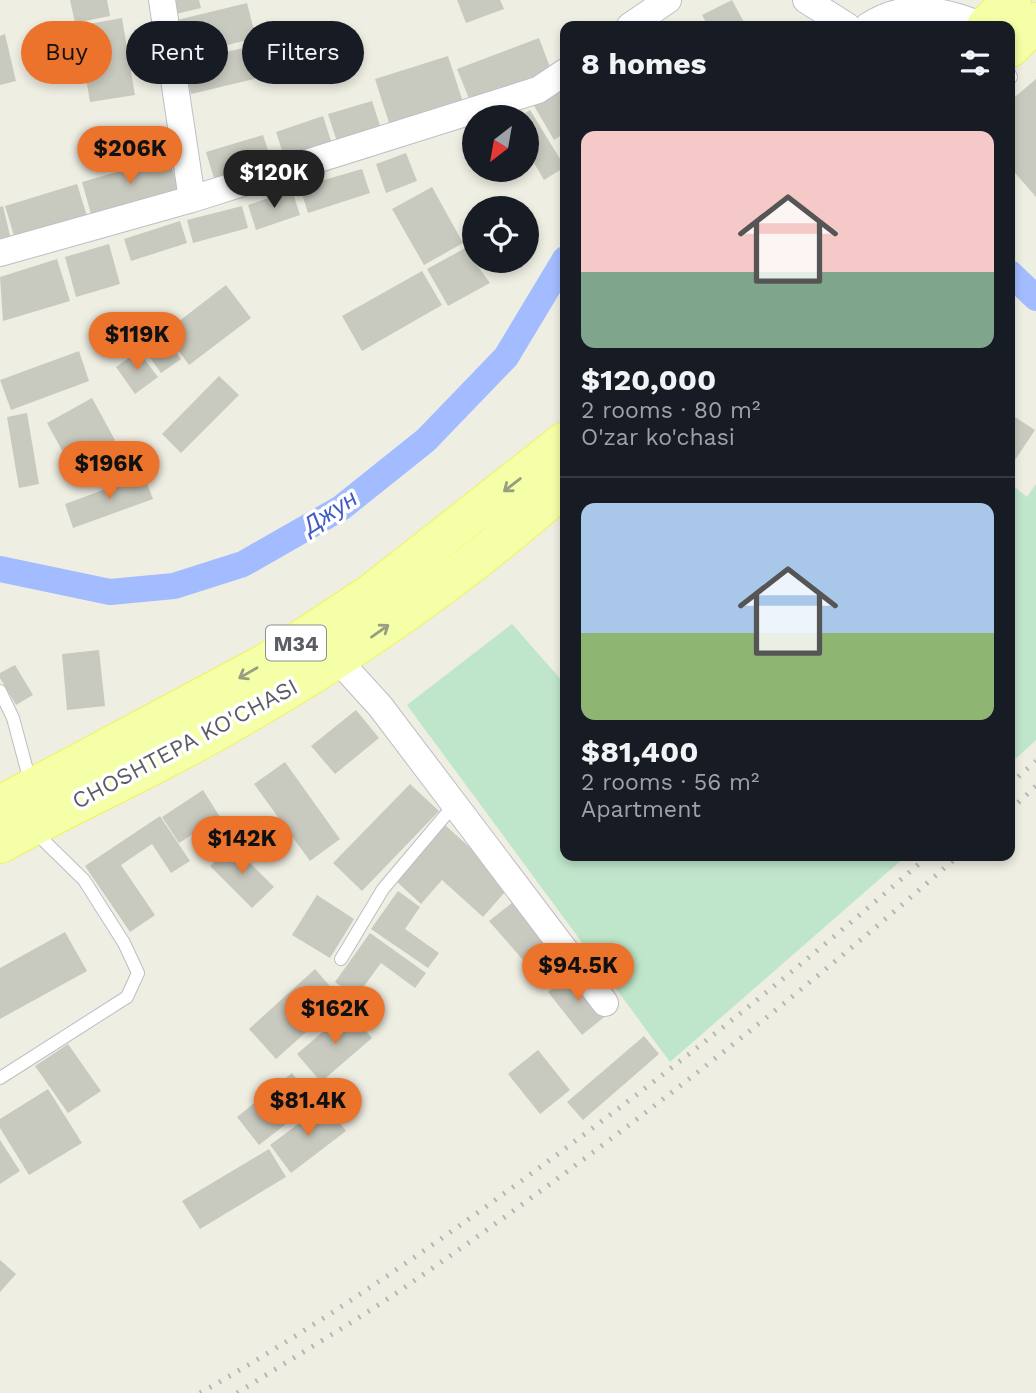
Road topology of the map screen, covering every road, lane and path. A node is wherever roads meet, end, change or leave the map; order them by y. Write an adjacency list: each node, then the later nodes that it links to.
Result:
1 (162, 0): 15 (street)
2 (668, 0): 7 (street)
3 (806, 0): 8 (street)
4 (1012, 0): 11 (main road)
5 (902, 6): 6 (street); 9 (street)
6 (945, 12): 10 (street)
7 (637, 21)
8 (839, 21)
9 (876, 21)
10 (971, 21)
11 (990, 21)
12 (1036, 22): 13 (main road)
13 (1015, 58)
14 (560, 75): 15 (street)
15 (192, 199): 16 (street)
16 (0, 253)
17 (560, 445): 21 (main road, CHOSHTEPA KO'CHASI / M34, one-way to 21)
18 (560, 490): 19 (main road, CHOSHTEPA KO'CHASI / M34, one-way to 18)
19 (338, 660): 22 (street); 23 (main road, CHOSHTEPA KO'CHASI / M34)
20 (0, 691): 21 (lane)
21 (16, 797)
22 (454, 805): 24 (lane); 25 (street)
23 (15, 836): 26 (lane)
24 (341, 959)
25 (605, 1003)
26 (0, 1078)

